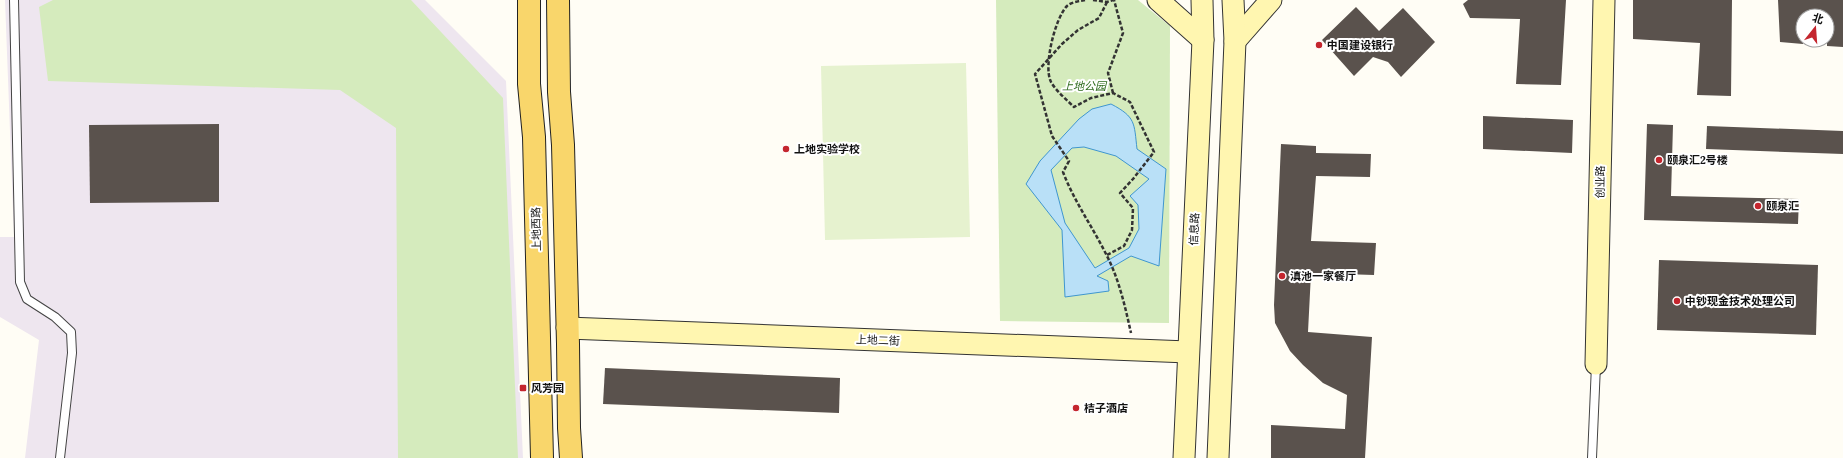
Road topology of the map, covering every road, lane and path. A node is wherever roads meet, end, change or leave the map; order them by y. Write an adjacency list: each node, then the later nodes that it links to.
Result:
1 (14, 0): 22 (lane)
2 (529, 0): 23 (main road, 上地西路)
3 (558, 0): 18 (main road)
4 (1085, 0): 15 (path)
5 (1093, 0): 12 (path)
6 (1113, 0): 12 (path); 16 (path)
7 (1158, 0): 13 (main road)
8 (1202, 0): 13 (main road, 信息路)
9 (1233, 0): 14 (main road)
10 (1271, 0): 14 (main road)
11 (1604, 0): 21 (main road, 创业路)
12 (1107, 2): 15 (path)
13 (1203, 40): 20 (main road, 信息路)
14 (1235, 41): 26 (main road)
15 (1049, 59): 16 (path); 17 (path)
16 (1113, 93): 17 (path)
17 (1107, 255): 19 (path)
18 (567, 328): 19 (main road, 上地二街); 24 (main road)
19 (1134, 349): 20 (main road, 上地二街)
20 (1188, 352): 25 (main road, 信息路)
21 (1596, 364): 27 (lane)
22 (60, 458)
23 (542, 458)
24 (571, 458)
25 (1184, 458)
26 (1218, 458)
27 (1592, 458)

